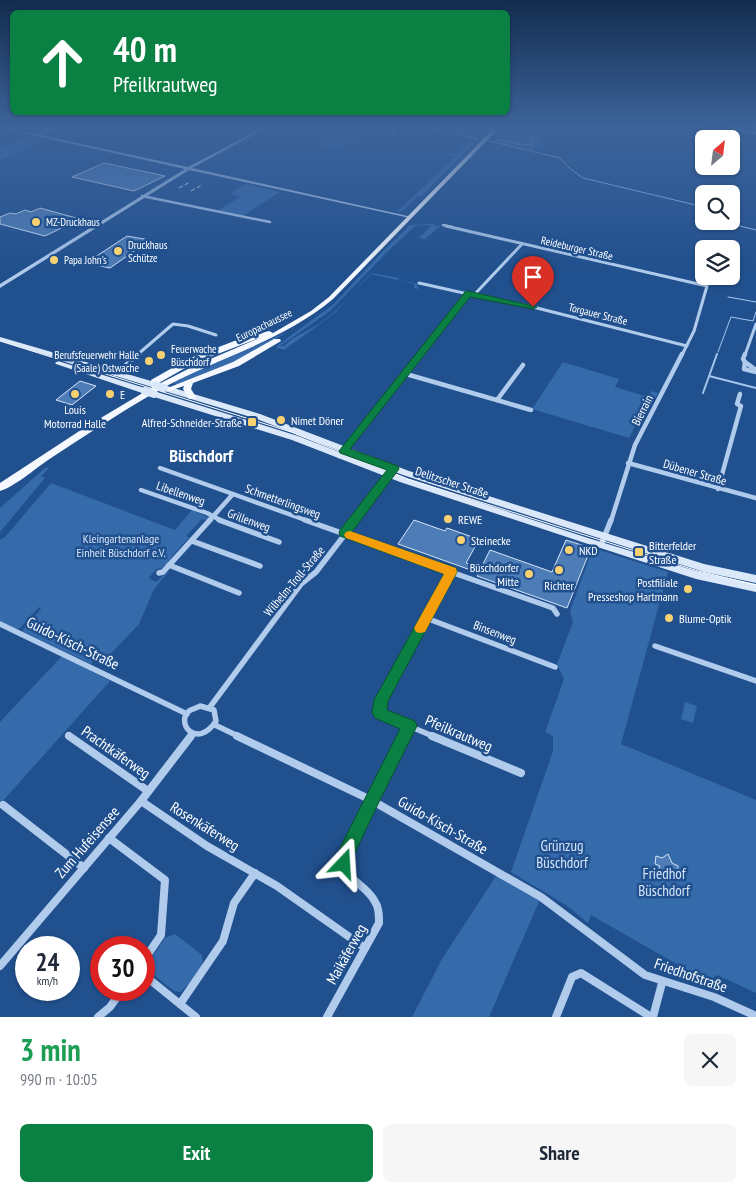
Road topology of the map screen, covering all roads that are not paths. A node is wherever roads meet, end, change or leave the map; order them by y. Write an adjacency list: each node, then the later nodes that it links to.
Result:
1 (176, 175): 4 (street)
2 (222, 175): 5 (street)
3 (451, 175): 5 (main road, Europachaussee)
4 (142, 196): 6 (street); 10 (street)
5 (410, 218): 14 (main road, Europachaussee)
6 (270, 222)
7 (443, 225): 8 (street, Reideburger Straße)
8 (522, 244): 11 (street, Reideburger Straße); 13 (street)
9 (418, 283): 12 (street)
10 (0, 286)
11 (707, 286): 19 (street, Bierrain)
12 (468, 294): 13 (street); 23 (street)
13 (474, 295): 19 (street, Torgauer Straße)
14 (300, 322): 24 (main road); 25 (main road); 34 (main road, Europachaussee)
15 (756, 324): 21 (street)
16 (216, 335): 22 (street)
17 (0, 339): 22 (main road, Delitzscher Straße)
18 (0, 345): 27 (main road, Delitzscher Straße)
19 (687, 346): 35 (street, Bierrain)
20 (523, 365): 31 (street)
21 (756, 371)
22 (115, 374): 25 (main road, Delitzscher Straße)
23 (406, 374): 31 (street); 33 (street)
24 (189, 382): 26 (main road); 30 (main road)
25 (153, 384): 26 (main road, Delitzscher Straße, bridge); 27 (main road)
26 (167, 388): 29 (main road); 30 (main road, Delitzscher Straße)
27 (143, 391): 29 (main road, Delitzscher Straße, bridge); 34 (main road)
28 (740, 394): 39 (street)
29 (155, 395): 33 (main road, Delitzscher Straße); 34 (main road)
30 (192, 396): 33 (main road, Delitzscher Straße)
31 (497, 400): 32 (street)
32 (531, 410)
33 (341, 453): 37 (main road, Delitzscher Straße)
34 (42, 461): 38 (main road, Europachaussee)
35 (628, 463): 39 (street, Dübener Straße); 46 (street, Bierrain)
36 (160, 468): 41 (street)
37 (391, 472): 44 (street, Wilhelm-Troll-Straße); 46 (main road, Delitzscher Straße)
38 (0, 488)
39 (718, 488): 42 (street, Dübener Straße)
40 (141, 490): 43 (street, Libellenweg)
41 (233, 494): 43 (street, Schmetterlingsweg); 44 (street, Schmetterlingsweg)
42 (756, 498)
43 (212, 517): 45 (street, Schmetterlingsweg); 47 (street, Grillenweg)
44 (345, 533): 50 (street, Schmetterlingsweg); 61 (street, Wilhelm-Troll-Straße)
45 (192, 541): 48 (street, Schmetterlingsweg); 49 (street)
46 (603, 541): 52 (main road, Delitzscher Straße); 53 (main road, Delitzscher Straße)
47 (279, 542)
48 (169, 565): 51 (street, Schmetterlingsweg); 54 (street)
49 (260, 566)
50 (451, 572): 55 (street, Schmetterlingsweg); 56 (street)
51 (159, 574)
52 (756, 579)
53 (756, 588)
54 (239, 592)
55 (557, 614)
56 (426, 618): 59 (street, Binsenweg); 64 (street)
57 (0, 624): 62 (street, Guido-Kisch-Straße)
58 (655, 646): 60 (street)
59 (555, 667)
60 (756, 681)
61 (210, 707): 62 (street); 63 (street)
62 (187, 714): 65 (street)
63 (215, 725): 65 (street); 69 (street, Guido-Kisch-Straße)
64 (409, 726): 67 (street, Pfeilkrautweg); 69 (street, Pfeilkrautweg)
65 (192, 734): 68 (street, Zum Hufeisensee)
66 (68, 735): 68 (street, Prachtkäferweg)
67 (521, 772)
68 (148, 791): 70 (street, Zum Hufeisensee)
69 (371, 800): 75 (street, Guido-Kisch-Straße); 77 (street, Maikäferweg)
70 (141, 801): 72 (street, Zum Hufeisensee); 74 (street, Rosenkäferweg)
71 (3, 806): 73 (street)
72 (109, 838): 73 (street, Zum Hufeisensee); 76 (street)
73 (84, 868): 78 (street, Zum Hufeisensee)
74 (256, 873): 77 (street, Rosenkäferweg); 82 (street)
75 (596, 937): 79 (street, Friedhofstraße)
76 (155, 945)
77 (365, 948): 86 (street, Maikäferweg)
78 (0, 966)
79 (662, 983): 83 (street, Friedhofstraße); 88 (street)
80 (155, 984): 82 (street)
81 (114, 1001): 84 (street)
82 (180, 1004): 85 (street)
83 (756, 1016)
84 (98, 1017)
85 (196, 1017)
86 (326, 1017)
87 (556, 1017): 88 (street)
88 (652, 1017)

